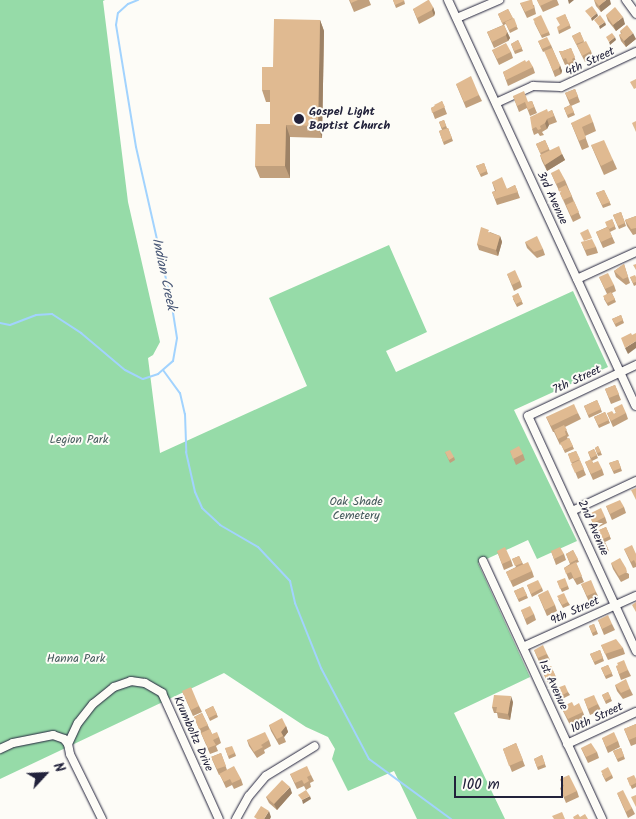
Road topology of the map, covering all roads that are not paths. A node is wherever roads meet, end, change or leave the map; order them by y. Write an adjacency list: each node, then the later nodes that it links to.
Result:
1 (448, 0): 5 (street, 3rd Avenue)
2 (499, 0): 5 (street)
3 (626, 0): 4 (street)
4 (636, 14)
5 (457, 18): 7 (street, 3rd Avenue)
6 (636, 52): 7 (street, 4th Street)
7 (496, 103): 9 (street, 3rd Avenue)
8 (636, 252): 9 (street)
9 (577, 279): 11 (street, 3rd Avenue)
10 (636, 365): 11 (street, 7th Street)
11 (620, 372): 12 (street, 3rd Avenue); 13 (street, 7th Street)
12 (636, 406)
13 (528, 416): 15 (street, 2nd Avenue)
14 (636, 481): 15 (street)
15 (572, 511): 18 (street, 2nd Avenue)
16 (483, 561): 19 (street, 1st Avenue)
17 (636, 596): 18 (street, 9th Street)
18 (615, 606): 19 (street, 9th Street); 20 (street, 2nd Avenue)
19 (523, 647): 23 (street, 1st Avenue)
20 (636, 651)
21 (636, 712): 23 (street, 10th Street)
22 (68, 744): 25 (street); 26 (street); 27 (street, Krumboltz Drive)
23 (567, 744): 29 (street, 1st Avenue)
24 (315, 746): 28 (street)
25 (0, 750)
26 (102, 819)
27 (219, 819)
28 (236, 819)
29 (602, 819)

